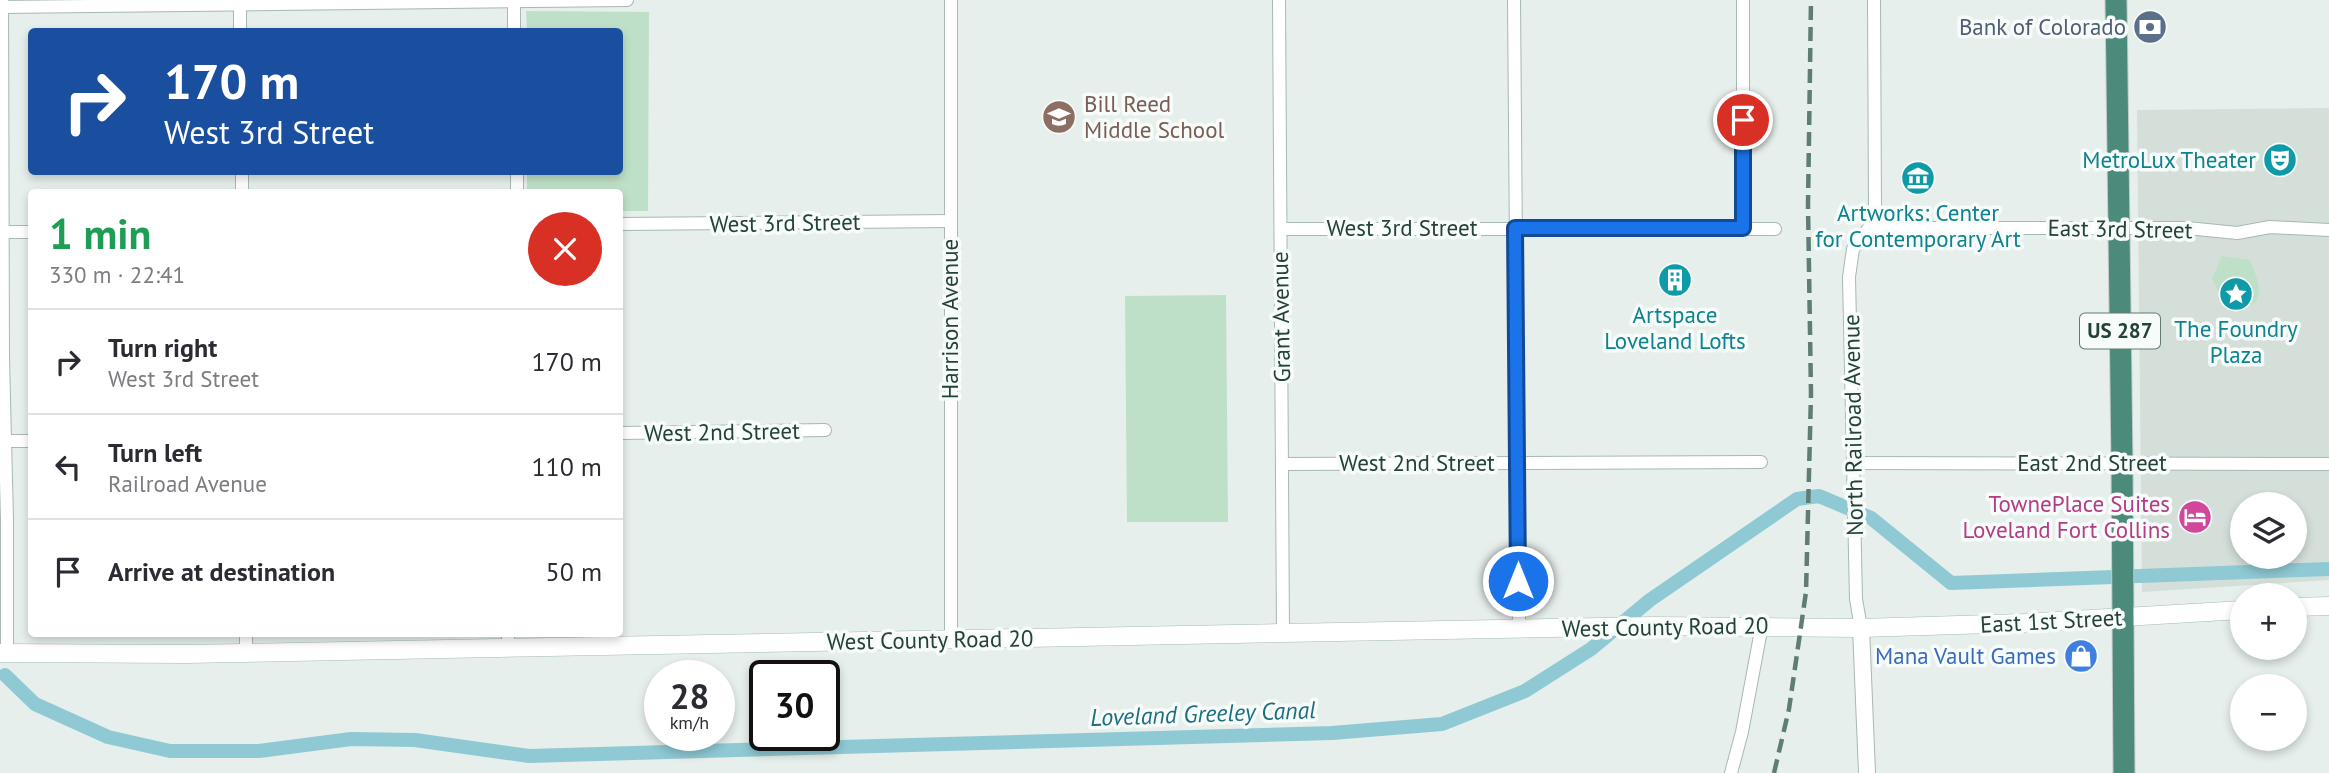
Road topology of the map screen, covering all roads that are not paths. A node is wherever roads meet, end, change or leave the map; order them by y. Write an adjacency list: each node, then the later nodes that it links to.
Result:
1 (627, 0): 8 (street)
2 (951, 0): 13 (street, Harrison Avenue)
3 (1279, 0): 18 (street, Grant Avenue)
4 (1514, 0): 15 (street)
5 (1742, 0): 16 (street)
6 (1874, 0): 17 (street)
7 (2116, 0): 20 (highway, US 287)
8 (514, 1): 9 (street); 12 (street)
9 (240, 3): 10 (street); 11 (street)
10 (1, 5): 22 (street)
11 (240, 28)
12 (514, 28)
13 (950, 221): 14 (street, West 3rd Street); 44 (street, Harrison Avenue)
14 (623, 224)
15 (1515, 228): 16 (street, West 3rd Street); 18 (street, West 3rd Street); 29 (street)
16 (1743, 228): 19 (street, West 3rd Street)
17 (1869, 228): 20 (street, East 3rd Street); 30 (street, North Railroad Avenue)
18 (1281, 229): 32 (street, Grant Avenue)
19 (1775, 229)
20 (2119, 229): 21 (street, East 3rd Street); 31 (highway, US 287)
21 (2329, 230)
22 (4, 232): 23 (street); 27 (street)
23 (28, 232)
24 (825, 430): 25 (street, West 2nd Street)
25 (623, 433)
26 (28, 441): 27 (street)
27 (4, 442): 34 (street)
28 (1761, 462): 29 (street, West 2nd Street)
29 (1517, 463): 32 (street, West 2nd Street); 41 (street)
30 (1854, 463): 31 (street, East 2nd Street); 40 (street, North Railroad Avenue)
31 (2122, 463): 33 (street, East 2nd Street); 38 (highway, US 287)
32 (1283, 464): 42 (street, Grant Avenue)
33 (2329, 464)
34 (4, 520): 46 (street)
35 (2329, 606): 36 (main road)
36 (2307, 607)
37 (2230, 611): 38 (main road, East 1st Street)
38 (2121, 618): 40 (main road, East 1st Street); 50 (highway, US 287)
39 (1762, 625): 40 (main road, West County Road 20); 41 (main road, West County Road 20); 48 (street)
40 (1861, 628): 49 (street)
41 (1519, 629): 42 (main road, West County Road 20)
42 (1283, 633): 44 (main road, West County Road 20)
43 (246, 637): 47 (street)
44 (951, 638): 45 (main road, West County Road 20)
45 (508, 641): 47 (main road, West County Road 20)
46 (4, 653): 47 (main road, West County Road 20)
47 (246, 653)
48 (1731, 773)
49 (1867, 773)
50 (2123, 773)

